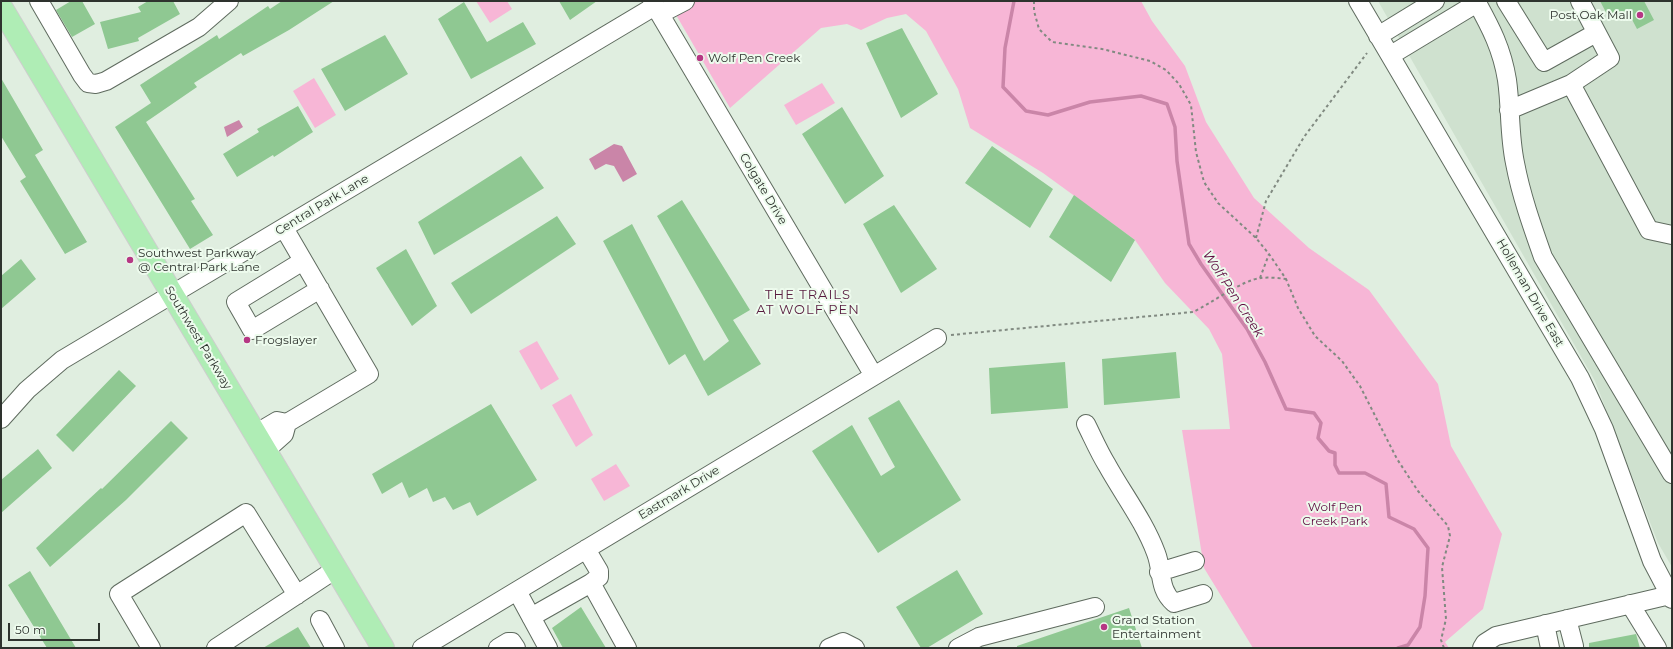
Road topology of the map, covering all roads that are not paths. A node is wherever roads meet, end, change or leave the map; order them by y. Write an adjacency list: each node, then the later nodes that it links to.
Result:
1 (39, 1): 7 (street)
2 (685, 1): 10 (street, Central Park Lane)
3 (1358, 1): 12 (street, Holleman Drive East)
4 (1435, 1): 12 (street)
5 (1506, 1): 11 (street)
6 (1580, 1): 11 (street)
7 (224, 2)
8 (1477, 2): 13 (street); 15 (street)
9 (1, 7): 20 (main road, Southwest Parkway)
10 (656, 7): 16 (street, Central Park Lane); 22 (street, Colgate Drive)
11 (1596, 32): 14 (street)
12 (1378, 36): 13 (street, Holleman Drive East)
13 (1391, 55): 35 (street, Holleman Drive East)
14 (1571, 84): 15 (street); 17 (street)
15 (1509, 110): 26 (street)
16 (284, 228): 18 (street); 20 (street, Central Park Lane)
17 (1672, 235)
18 (303, 261): 19 (street); 19 (street)
19 (320, 289): 25 (street)
20 (172, 296): 23 (street, Central Park Lane); 25 (main road, Southwest Parkway)
21 (937, 338): 22 (street, Eastmark Drive)
22 (874, 376): 27 (street, Eastmark Drive)
23 (1, 419)
24 (1086, 424): 30 (street)
25 (261, 442): 29 (main road, Southwest Parkway)
26 (1672, 474)
27 (586, 549): 31 (street); 32 (street, Eastmark Drive)
28 (1195, 561): 30 (street)
29 (336, 569): 34 (street); 46 (main road, Southwest Parkway)
30 (1159, 572): 33 (street)
31 (591, 583): 38 (street); 51 (street)
32 (516, 590): 38 (street); 47 (street, Eastmark Drive)
33 (1203, 594)
34 (297, 595): 43 (street); 44 (street)
35 (1671, 597): 36 (street)
36 (1630, 604): 39 (street); 57 (street)
37 (1095, 607): 54 (street)
38 (531, 616): 50 (street)
39 (1567, 619): 41 (street); 42 (street)
40 (320, 620): 45 (street)
41 (1546, 624): 55 (street); 56 (street)
42 (1574, 646)
43 (151, 648)
44 (216, 648)
45 (336, 648)
46 (384, 648)
47 (422, 648)
48 (498, 648): 49 (street)
49 (516, 648)
50 (548, 648)
51 (627, 648)
52 (828, 648): 53 (street)
53 (855, 648)
54 (958, 648)
55 (1482, 648)
56 (1550, 648)
57 (1656, 648)

